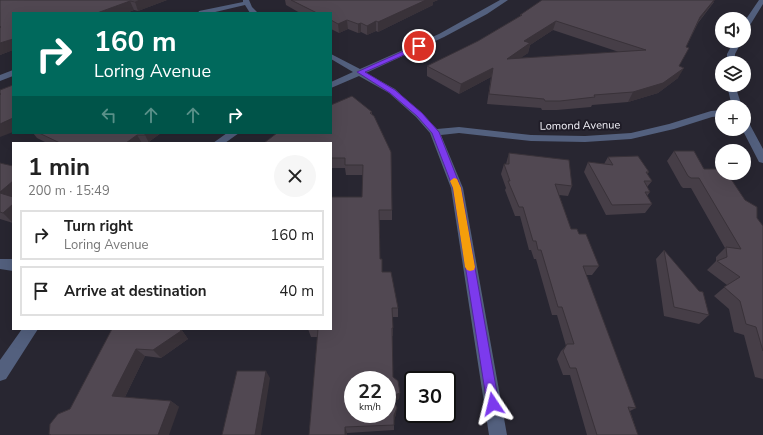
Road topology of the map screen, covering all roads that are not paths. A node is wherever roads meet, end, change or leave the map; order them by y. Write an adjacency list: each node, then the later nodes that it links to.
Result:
1 (505, 0): 8 (street)
2 (762, 0): 6 (street)
3 (246, 1): 4 (street); 5 (street)
4 (206, 12)
5 (253, 12)
6 (751, 17)
7 (332, 57): 8 (street)
8 (360, 72): 11 (street); 13 (street)
9 (12, 73): 10 (street)
10 (0, 78)
11 (332, 85)
12 (715, 114): 13 (street, Lomond Avenue)
13 (435, 132): 22 (street)
14 (232, 134): 16 (street)
15 (751, 136): 17 (street)
16 (220, 142)
17 (763, 159)
18 (0, 264): 19 (street)
19 (12, 264)
20 (30, 330): 21 (street)
21 (0, 373)
22 (498, 435)

